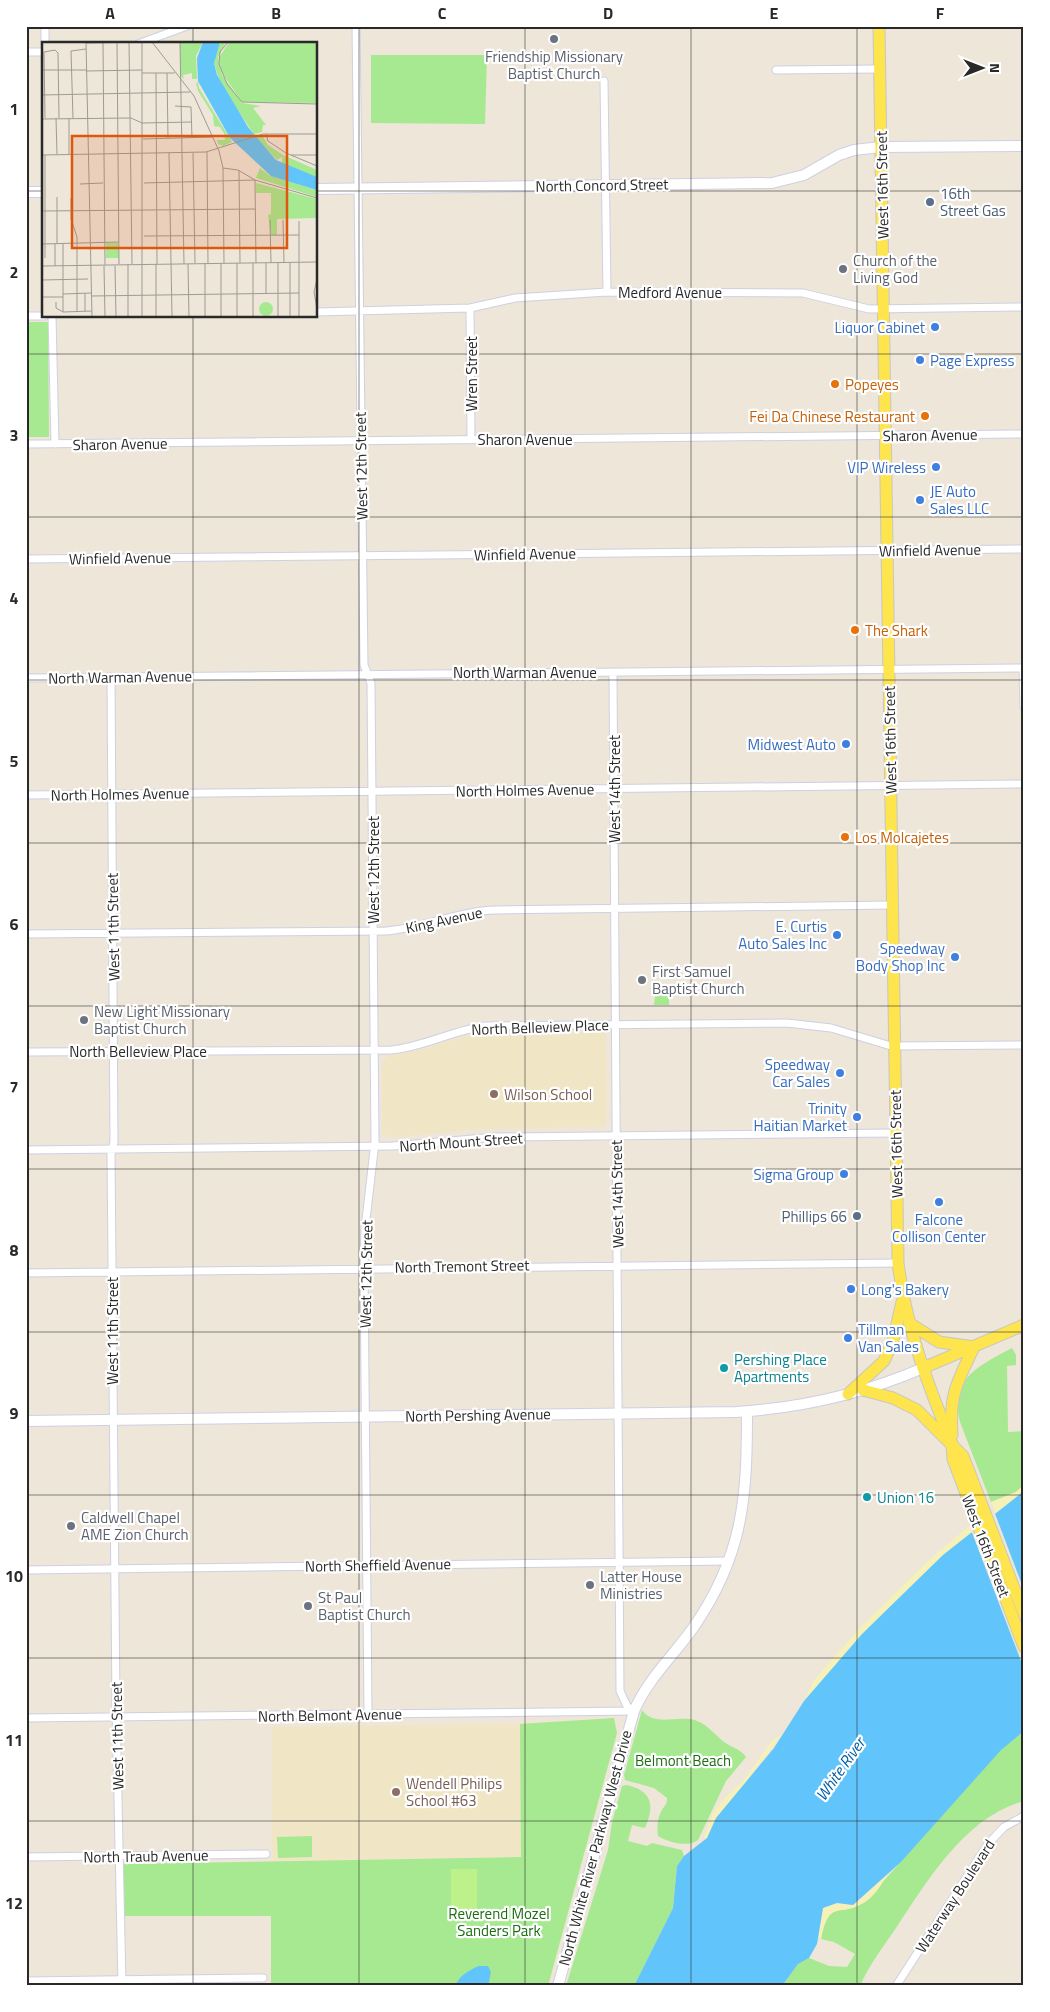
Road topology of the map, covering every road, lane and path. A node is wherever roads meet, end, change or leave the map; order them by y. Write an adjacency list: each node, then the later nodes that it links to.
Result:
1 (45, 26): 5 (street)
2 (187, 26): 6 (street)
3 (356, 26): 15 (street, West 12th Street)
4 (879, 26): 9 (main road, West 16th Street)
5 (45, 42)
6 (143, 42)
7 (26, 52): 8 (street)
8 (42, 52)
9 (879, 69): 10 (street); 13 (main road, West 16th Street)
10 (776, 70)
11 (604, 81): 14 (street)
12 (1024, 146): 13 (main road, North Concord Street)
13 (881, 147): 14 (main road, North Concord Street); 22 (main road, West 16th Street)
14 (608, 185): 15 (main road, North Concord Street); 19 (street)
15 (358, 188): 16 (main road, North Concord Street); 23 (street, West 12th Street)
16 (318, 189)
17 (26, 192): 18 (main road)
18 (42, 192)
19 (607, 292): 21 (street, Medford Avenue); 22 (street, Medford Avenue)
20 (1024, 307): 22 (street, Medford Avenue)
21 (470, 308): 23 (street, Medford Avenue); 30 (street, Wren Street)
22 (884, 308): 29 (main road, West 16th Street)
23 (359, 310): 24 (street, Medford Avenue); 31 (street, West 12th Street)
24 (318, 312)
25 (26, 316): 26 (street)
26 (42, 316)
27 (52, 318): 33 (street)
28 (1024, 434): 29 (street, Sharon Avenue)
29 (885, 436): 30 (street, Sharon Avenue); 35 (main road, West 16th Street)
30 (471, 440): 31 (street, Sharon Avenue)
31 (361, 441): 33 (street, Sharon Avenue); 36 (street, West 12th Street)
32 (26, 444): 33 (street, Sharon Avenue)
33 (55, 444)
34 (1024, 549): 35 (street, Winfield Avenue)
35 (886, 551): 36 (street, Winfield Avenue); 39 (main road, West 16th Street)
36 (363, 556): 37 (street, Winfield Avenue); 41 (street, West 12th Street)
37 (26, 559)
38 (1023, 668): 39 (street, North Warman Avenue); 44 (street)
39 (889, 669): 40 (street, North Warman Avenue); 46 (main road, West 16th Street)
40 (613, 672): 41 (street, North Warman Avenue); 47 (street, West 14th Street)
41 (368, 674): 42 (street, North Warman Avenue); 48 (street, West 12th Street)
42 (111, 677): 43 (street, North Warman Avenue); 49 (street, West 11th Street)
43 (26, 678)
44 (1024, 707)
45 (1024, 784): 46 (street, North Holmes Avenue)
46 (890, 786): 47 (street, North Holmes Avenue); 51 (main road, West 16th Street)
47 (614, 789): 48 (street, North Holmes Avenue); 52 (street, West 14th Street)
48 (373, 791): 49 (street, North Holmes Avenue); 53 (street, West 12th Street)
49 (112, 794): 50 (street, North Holmes Avenue); 54 (street, West 11th Street)
50 (26, 795)
51 (892, 905): 52 (street, King Avenue); 58 (main road, West 16th Street)
52 (614, 909): 53 (street, King Avenue); 56 (street, West 14th Street)
53 (374, 931): 54 (street, King Avenue); 59 (street, West 12th Street)
54 (114, 933): 55 (street, King Avenue); 60 (street, West 11th Street)
55 (26, 934)
56 (615, 1025): 58 (street, North Belleview Place); 59 (street, North Belleview Place); 63 (street, West 14th Street)
57 (1024, 1045): 58 (street, North Belleview Place)
58 (894, 1046): 62 (main road, West 16th Street)
59 (375, 1050): 60 (street, North Belleview Place); 64 (street, West 12th Street)
60 (114, 1051): 61 (street, North Belleview Place); 65 (street, West 11th Street)
61 (26, 1052)
62 (896, 1133): 63 (street, North Mount Street); 67 (main road, West 16th Street)
63 (616, 1136): 64 (street, North Mount Street); 68 (street, West 14th Street)
64 (375, 1147): 65 (street, North Mount Street); 69 (street, West 12th Street)
65 (112, 1149): 66 (street, North Mount Street); 70 (street, West 11th Street)
66 (26, 1150)
67 (898, 1263): 68 (street, North Tremont Street); 72 (main road, West 16th Street)
68 (618, 1265): 69 (street, North Tremont Street); 80 (street, West 14th Street)
69 (364, 1268): 70 (street, North Tremont Street); 81 (street, West 12th Street)
70 (112, 1272): 71 (street, North Tremont Street); 82 (street, West 11th Street)
71 (26, 1273)
72 (903, 1298): 73 (main road, West 16th Street); 78 (main road)
73 (908, 1323): 75 (main road); 76 (main road, West 16th Street)
74 (1024, 1325): 75 (main road)
75 (974, 1347): 76 (main road); 84 (main road)
76 (923, 1368): 77 (main road, North Pershing Avenue); 84 (main road, West 16th Street)
77 (863, 1390): 78 (main road, North Pershing Avenue); 84 (main road)
78 (848, 1394): 79 (main road, North Pershing Avenue)
79 (747, 1411): 80 (main road, North Pershing Avenue); 86 (main road, North White River Parkway West Drive)
80 (619, 1414): 81 (main road, North Pershing Avenue); 87 (street, West 14th Street)
81 (366, 1417): 82 (main road, North Pershing Avenue); 88 (street, West 12th Street)
82 (113, 1420): 83 (main road, North Pershing Avenue); 89 (street, West 11th Street)
83 (26, 1421)
84 (952, 1444): 85 (main road, West 16th Street)
85 (965, 1474): 91 (main road, West 16th Street); 92 (main road, West 16th Street)
86 (729, 1561): 87 (street, North Sheffield Avenue); 93 (main road, North White River Parkway West Drive)
87 (620, 1562): 88 (street, North Sheffield Avenue); 93 (street, West 14th Street)
88 (367, 1566): 89 (street, North Sheffield Avenue); 94 (street, West 12th Street)
89 (115, 1569): 90 (street, North Sheffield Avenue); 95 (street, West 11th Street)
90 (26, 1570)
91 (1024, 1614)
92 (1024, 1647)
93 (634, 1711): 94 (street, North Belmont Avenue); 104 (main road, North White River Parkway West Drive)
94 (368, 1714): 95 (street, North Belmont Avenue)
95 (116, 1717): 96 (street, North Belmont Avenue); 99 (street, West 11th Street)
96 (26, 1718)
97 (1024, 1816): 105 (street, Waterway Boulevard)
98 (266, 1854): 99 (street, North Traub Avenue)
99 (119, 1856): 100 (street, North Traub Avenue); 103 (street, West 11th Street)
100 (26, 1857)
101 (263, 1978): 103 (street)
102 (26, 1981): 103 (street)
103 (122, 1983)
104 (558, 1986)
105 (896, 1986)

